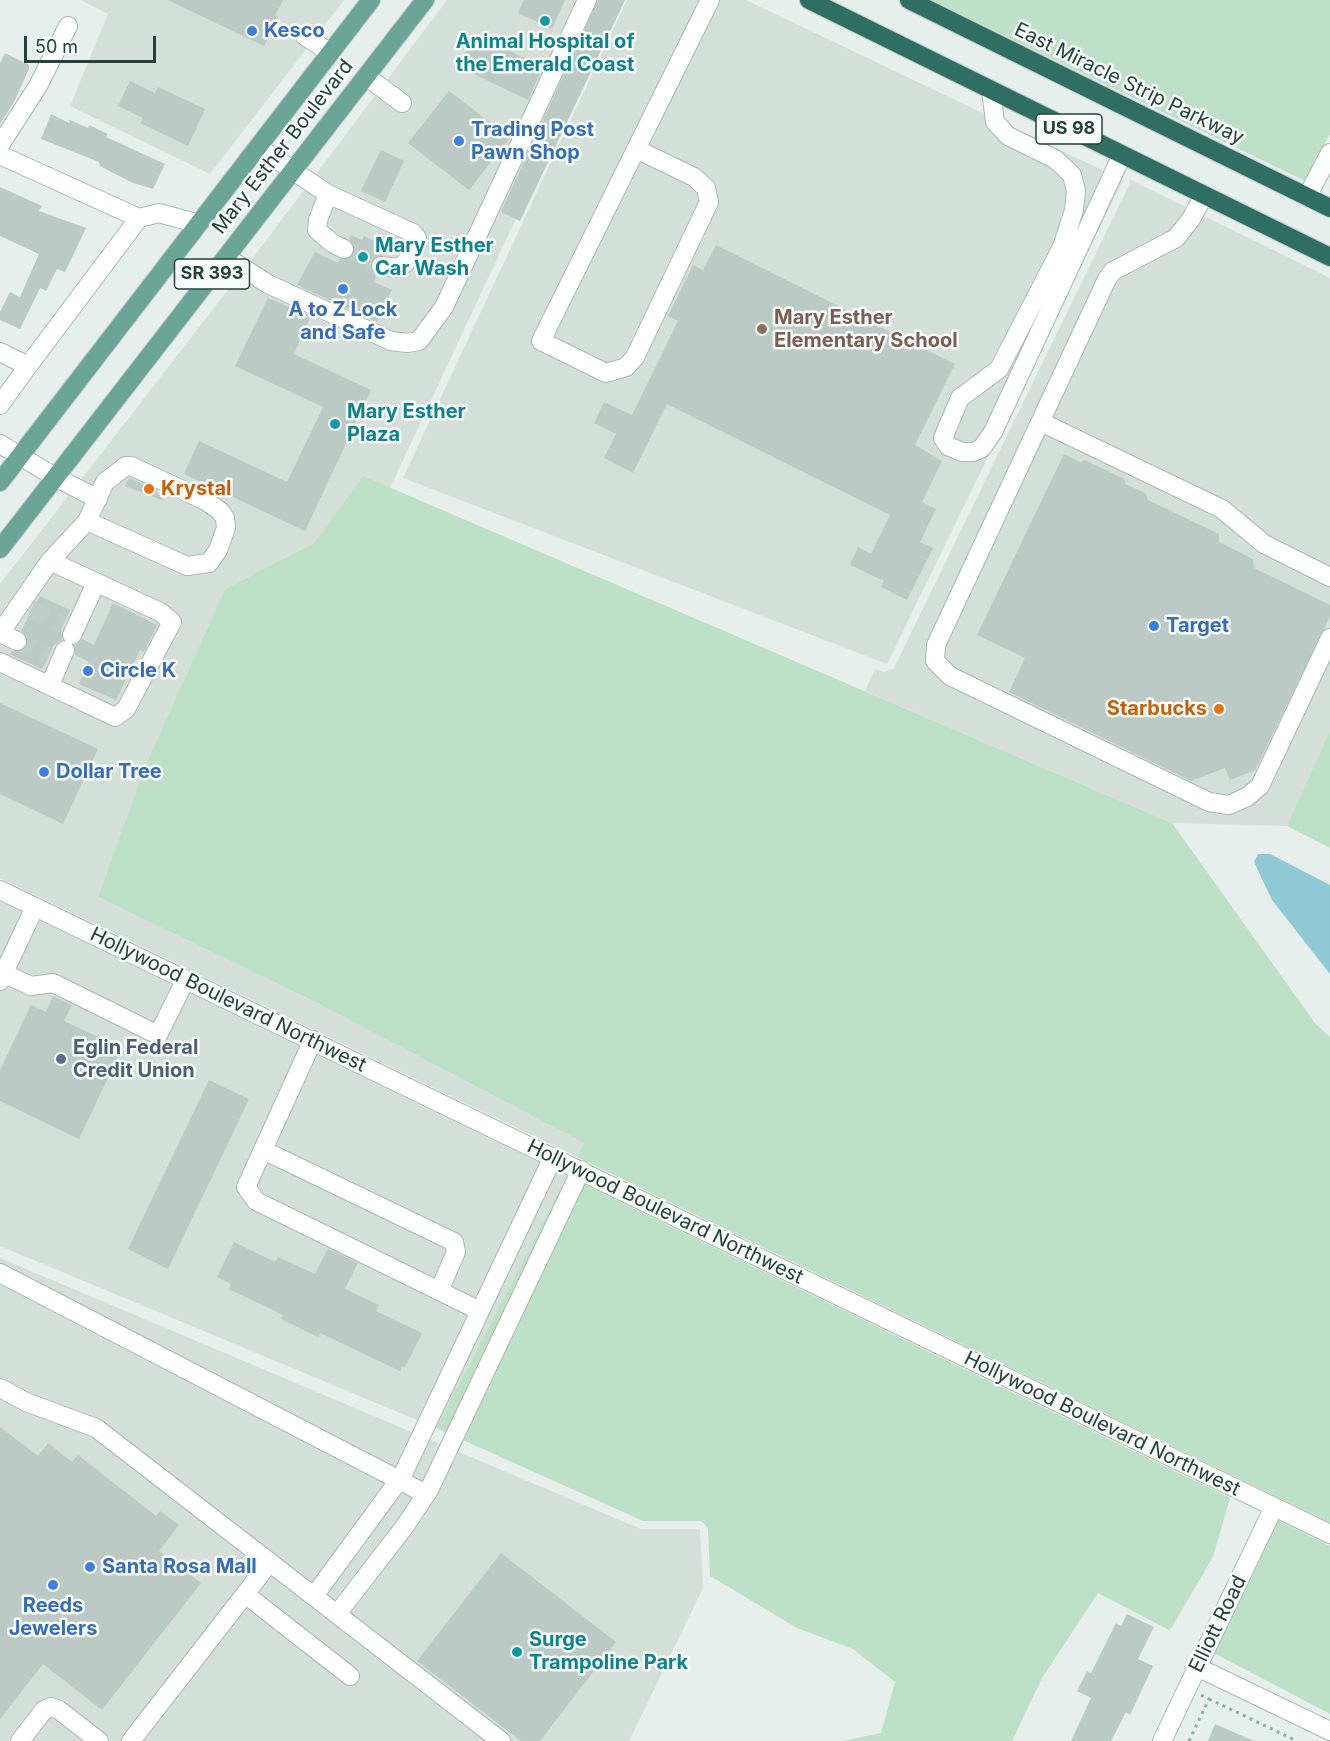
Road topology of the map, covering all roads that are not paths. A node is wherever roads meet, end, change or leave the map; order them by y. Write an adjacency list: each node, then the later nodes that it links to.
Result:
1 (371, 0): 9 (main road, Mary Esther Boulevard / SR 393)
2 (425, 0): 10 (main road, Mary Esther Boulevard / SR 393)
3 (587, 0): 27 (street)
4 (710, 0): 15 (street)
5 (809, 0): 11 (highway, US 98)
6 (909, 0): 22 (highway, East Miracle Strip Parkway / US 98)
7 (68, 26): 13 (street)
8 (305, 36): 9 (street)
9 (330, 53): 14 (main road, Mary Esther Boulevard / SR 393)
10 (366, 76): 12 (street); 19 (main road, Mary Esther Boulevard / SR 393)
11 (991, 90): 18 (highway, US 98); 18 (street)
12 (402, 103)
13 (0, 145)
14 (258, 147): 19 (street); 25 (main road, Mary Esther Boulevard / SR 393)
15 (636, 149): 15 (street)
16 (1330, 153): 22 (street)
17 (0, 155): 24 (street)
18 (1122, 155): 21 (highway, US 98)
19 (292, 172): 20 (street); 27 (main road, Mary Esther Boulevard / SR 393)
20 (328, 194): 26 (street); 29 (street)
21 (1204, 195): 28 (highway, US 98); 33 (street)
22 (1307, 197): 23 (highway, East Miracle Strip Parkway / US 98)
23 (1330, 208)
24 (139, 218): 25 (street); 31 (street)
25 (199, 224): 35 (main road, Mary Esther Boulevard / SR 393)
26 (344, 249)
27 (226, 257): 36 (main road, Mary Esther Boulevard / SR 393)
28 (1330, 257)
29 (381, 267)
30 (0, 352): 31 (street)
31 (28, 366): 32 (street)
32 (0, 405)
33 (1041, 422): 42 (street); 44 (street)
34 (0, 444): 35 (street)
35 (20, 457): 36 (street); 37 (main road, Mary Esther Boulevard / SR 393)
36 (55, 477): 38 (street); 40 (main road, Mary Esther Boulevard / SR 393)
37 (0, 482)
38 (98, 499): 39 (street); 39 (street)
39 (87, 521): 41 (street)
40 (0, 549)
41 (50, 561): 43 (street); 45 (street)
42 (1330, 577)
43 (96, 584): 47 (street); 47 (street)
44 (1330, 638)
45 (17, 641)
46 (0, 662): 47 (street)
47 (50, 685)
48 (2, 898): 49 (street, Hollywood Boulevard Northwest)
49 (35, 907): 50 (street); 51 (street, Hollywood Boulevard Northwest)
50 (2, 977): 51 (street)
51 (186, 980): 52 (street, Hollywood Boulevard Northwest)
52 (313, 1040): 53 (street); 54 (street, Hollywood Boulevard Northwest)
53 (263, 1150): 57 (street); 57 (street)
54 (553, 1157): 55 (street, Hollywood Boulevard Northwest); 58 (street)
55 (581, 1170): 61 (street); 62 (street, Hollywood Boulevard Northwest)
56 (0, 1274): 60 (street)
57 (439, 1291): 58 (street)
58 (480, 1311): 60 (street)
59 (0, 1388): 64 (street)
60 (399, 1480): 61 (street); 66 (street)
61 (426, 1494): 67 (street)
62 (1274, 1507): 63 (street, Hollywood Boulevard Northwest); 68 (street, Elliott Road)
63 (1330, 1534)
64 (270, 1562): 65 (street); 66 (street)
65 (244, 1594): 69 (street); 73 (street)
66 (314, 1596): 67 (street)
67 (338, 1614): 74 (street)
68 (1197, 1667): 70 (street); 75 (street, Elliott Road)
69 (350, 1676)
70 (1330, 1731)
71 (20, 1741): 72 (street)
72 (99, 1741)
73 (131, 1741)
74 (501, 1741)
75 (1162, 1741)

